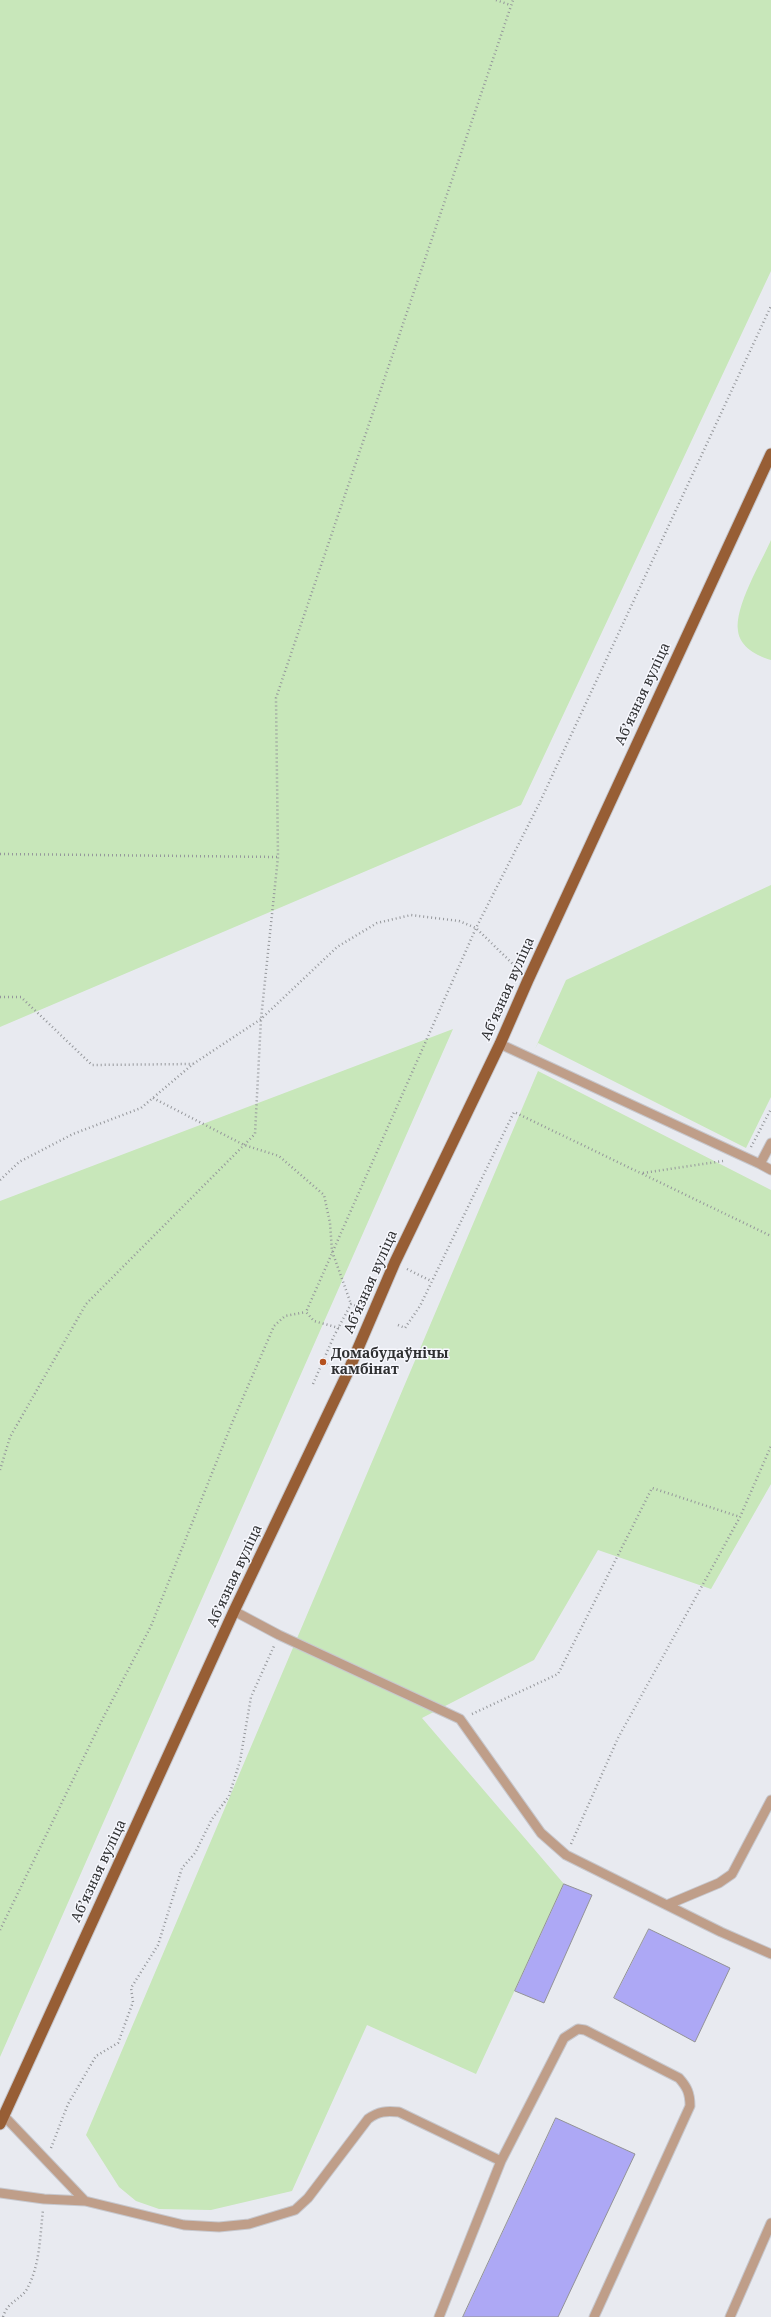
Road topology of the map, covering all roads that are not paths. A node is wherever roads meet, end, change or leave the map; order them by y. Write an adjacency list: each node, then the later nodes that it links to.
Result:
1 (771, 454): 2 (main road, Абʼязная вуліца)
2 (500, 1044): 4 (lane); 6 (main road, Абʼязная вуліца)
3 (771, 1142): 4 (lane)
4 (760, 1164): 5 (lane)
5 (771, 1170)
6 (234, 1611): 8 (lane); 10 (main road, Абʼязная вуліца)
7 (771, 1800): 8 (lane)
8 (669, 1904): 9 (lane)
9 (771, 1954)
10 (2, 2120): 13 (lane)
11 (501, 2160): 13 (lane); 15 (lane); 16 (lane)
12 (0, 2193): 13 (lane)
13 (85, 2201)
14 (771, 2223): 17 (lane)
15 (439, 2317)
16 (594, 2317)
17 (730, 2317)

